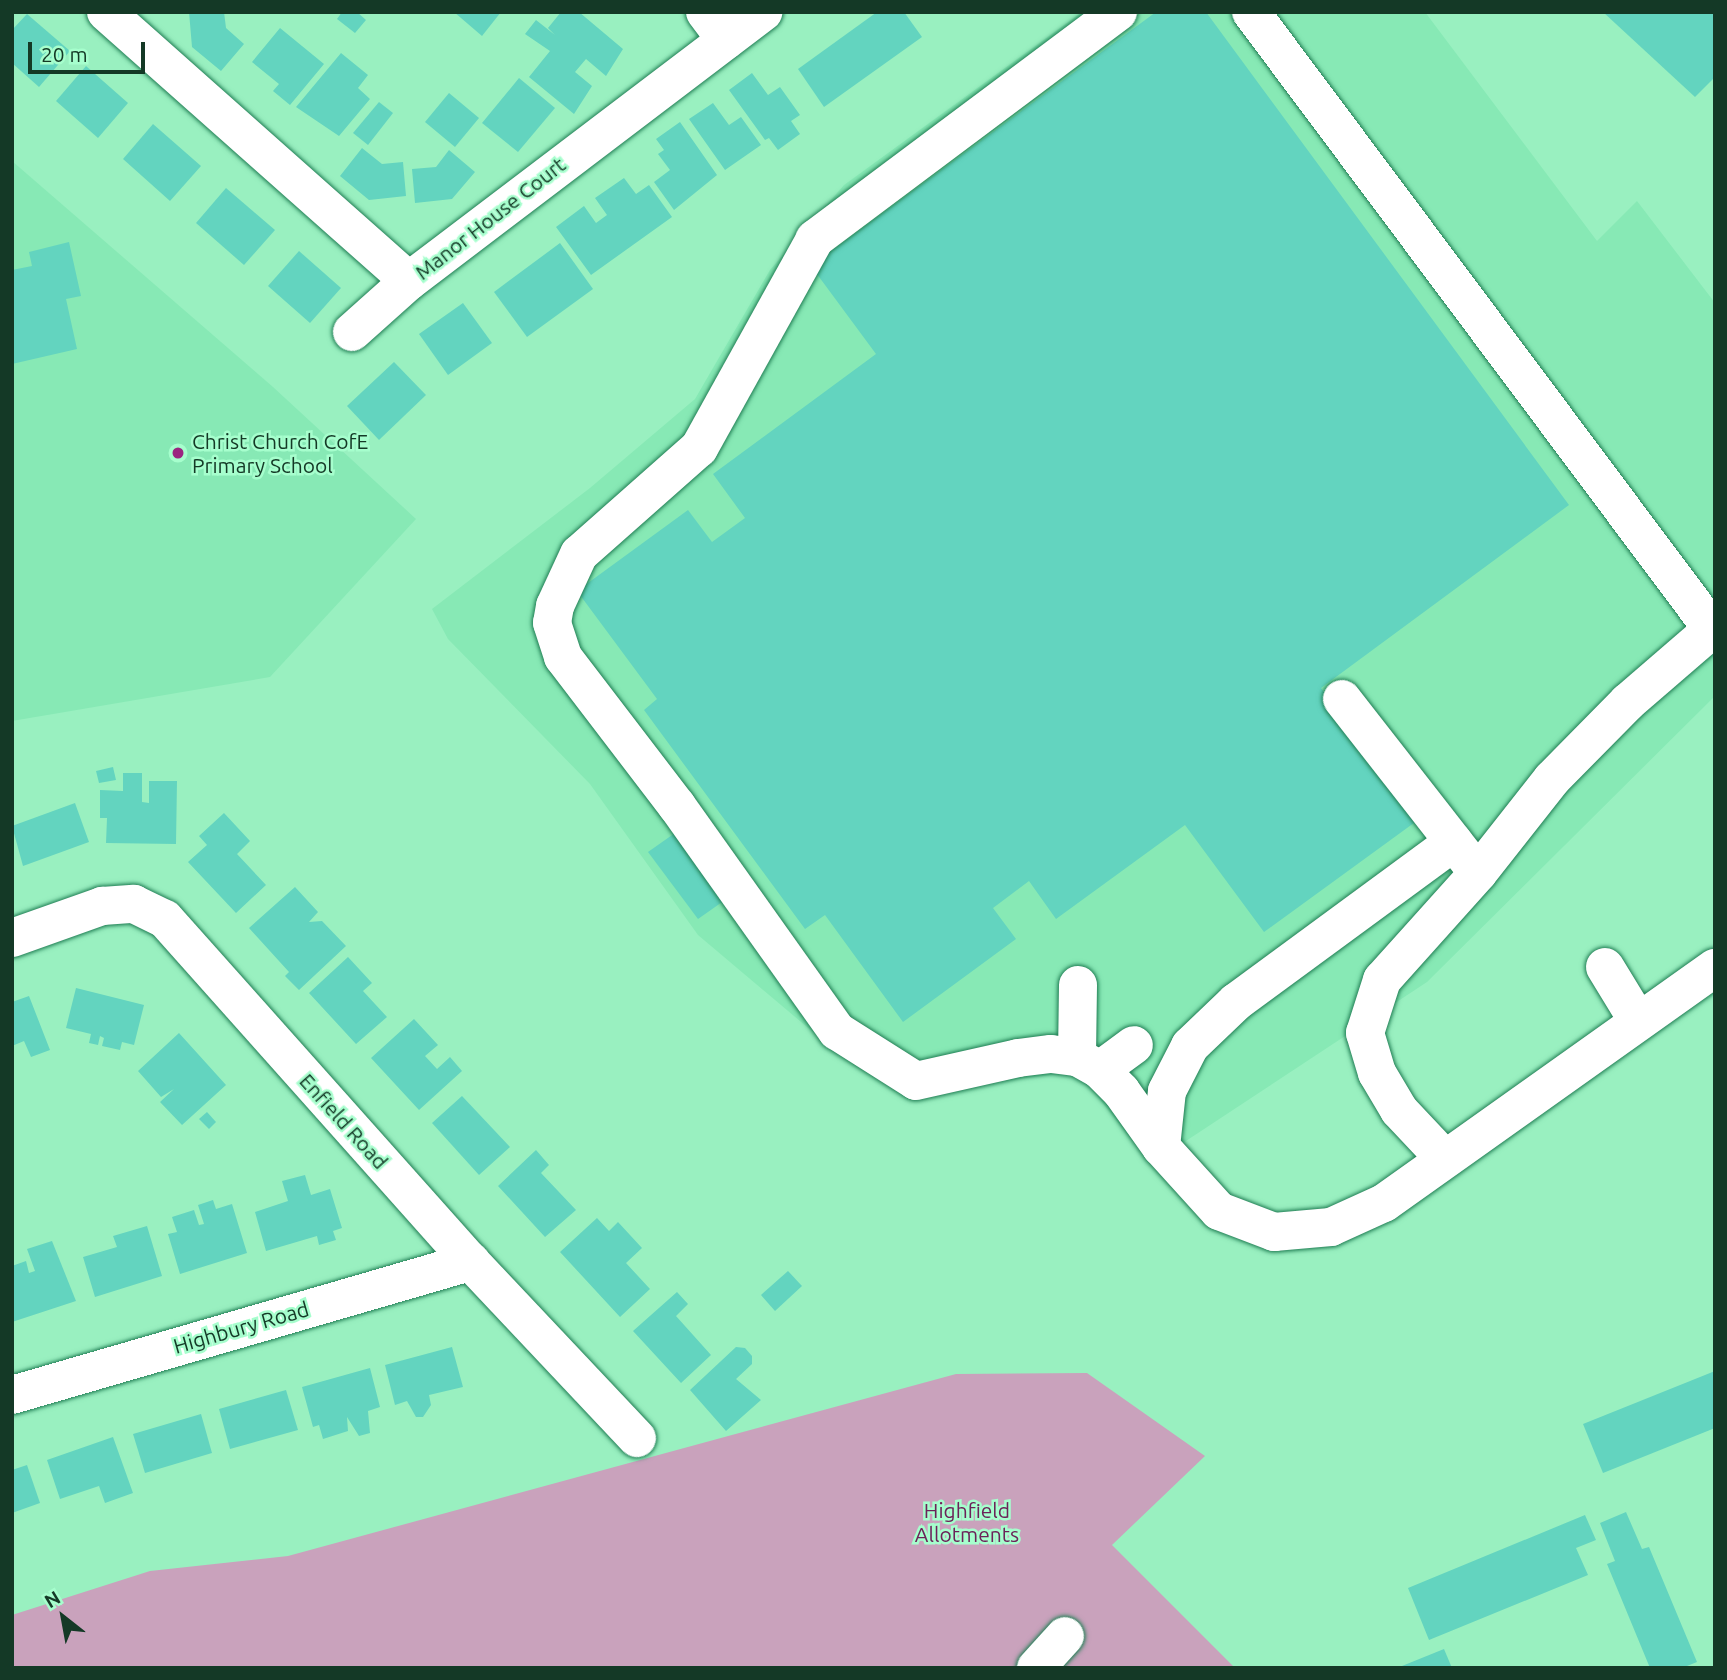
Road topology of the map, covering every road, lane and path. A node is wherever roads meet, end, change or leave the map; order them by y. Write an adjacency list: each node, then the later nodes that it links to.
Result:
1 (106, 12): 6 (street, Manor House Court)
2 (764, 12): 5 (street, Manor House Court)
3 (1118, 12): 18 (street)
4 (1251, 12): 8 (street)
5 (715, 26): 6 (street, Manor House Court)
6 (409, 281): 7 (street)
7 (352, 332)
8 (1713, 628): 11 (street)
9 (1342, 699): 10 (street)
10 (1454, 842): 11 (street); 19 (street)
11 (1478, 873): 20 (street)
12 (12, 938): 21 (street, Enfield Road)
13 (1605, 967): 16 (street)
14 (1715, 968): 16 (street)
15 (1078, 985): 18 (street)
16 (1638, 1021): 20 (street)
17 (1134, 1045): 18 (street)
18 (1088, 1064): 19 (street)
19 (1161, 1147): 20 (street)
20 (1444, 1158)
21 (471, 1262): 22 (street, Highbury Road); 23 (street, Enfield Road)
22 (12, 1395)
23 (637, 1438)
24 (1065, 1636): 25 (street)
25 (1036, 1668)

